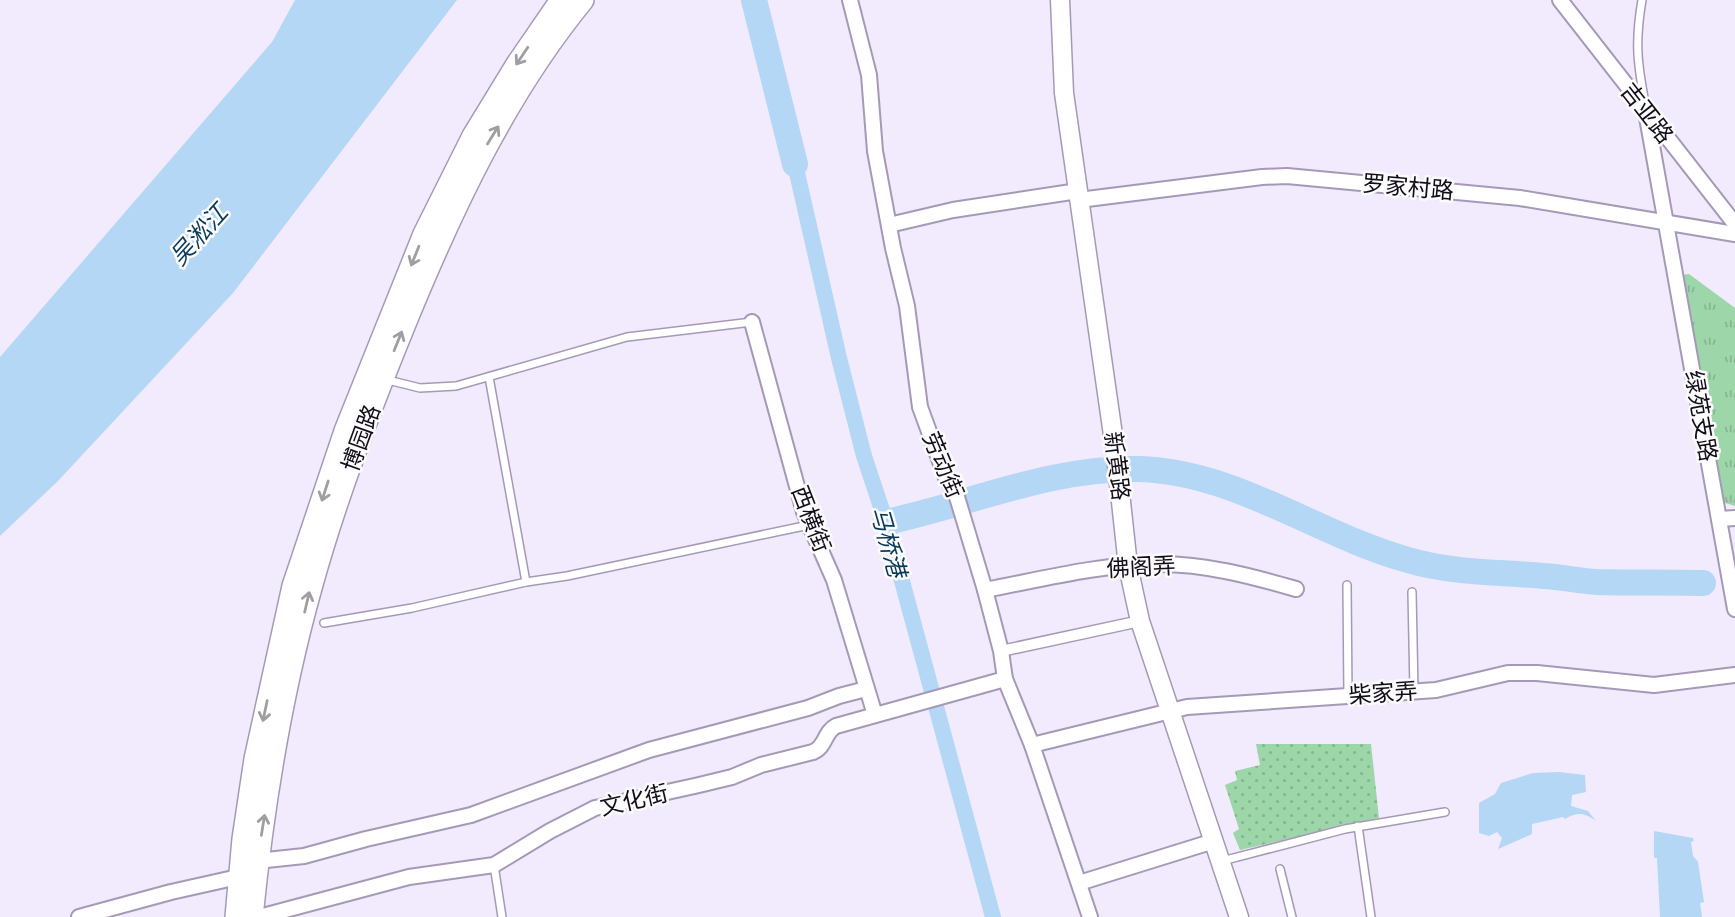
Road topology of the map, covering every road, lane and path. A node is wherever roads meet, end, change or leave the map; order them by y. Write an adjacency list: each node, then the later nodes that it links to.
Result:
1 (561, 0): 44 (main road, 博园路, one-way to 44)
2 (583, 0): 15 (main road, 博园路, one-way to 2)
3 (850, 0): 11 (street, 劳动街)
4 (1060, 0): 8 (street, 新黄路)
5 (1560, 0): 7 (street, 吉亚路)
6 (1642, 0): 7 (lane)
7 (1646, 113): 9 (street, 绿苑支路); 10 (street, 吉亚路)
8 (1078, 196): 9 (street, 罗家村路); 11 (street, 罗家村路); 19 (street, 新黄路)
9 (1666, 223): 12 (street, 罗家村路); 17 (street, 绿苑支路)
10 (1735, 224)
11 (889, 225): 23 (street, 劳动街)
12 (1735, 234)
13 (752, 322): 14 (lane); 18 (street, 西横街)
14 (489, 377): 15 (lane); 20 (lane)
15 (383, 379): 40 (main road, 博园路, one-way to 15)
16 (1735, 518): 17 (street)
17 (1719, 519): 25 (street, 绿苑支路)
18 (810, 524): 20 (lane); 31 (street, 西横街)
19 (1128, 566): 22 (street, 佛阁弄); 23 (street, 佛阁弄); 26 (street, 新黄路)
20 (526, 582): 27 (lane)
21 (1347, 586): 33 (lane)
22 (1296, 589)
23 (985, 590): 28 (street, 劳动街)
24 (1412, 592): 32 (lane)
25 (1735, 609)
26 (1140, 621): 28 (street); 34 (street, 新黄路)
27 (324, 623)
28 (1001, 651): 30 (street, 劳动街)
29 (1735, 674): 32 (street, 柴家弄)
30 (1005, 679): 35 (street, 文化街); 36 (street, 劳动街)
31 (866, 689): 35 (street, 西横街); 40 (street)
32 (1414, 691): 33 (street, 柴家弄)
33 (1348, 696): 34 (street, 柴家弄)
34 (1169, 710): 36 (street, 柴家弄); 39 (street, 新黄路)
35 (875, 715): 42 (street, 文化街)
36 (1032, 745): 45 (street, 劳动街)
37 (1445, 812): 38 (lane)
38 (1358, 826): 41 (lane); 54 (lane)
39 (1214, 841): 41 (street, 新黄路); 45 (street)
40 (257, 861): 48 (main road, 博园路)
41 (1221, 861): 52 (street, 新黄路)
42 (494, 865): 49 (street, 文化街); 50 (lane)
43 (1280, 869): 53 (lane)
44 (238, 877): 46 (street); 47 (main road, 博园路)
45 (1079, 883): 51 (street, 劳动街)
46 (79, 917)
47 (236, 917)
48 (252, 917)
49 (259, 917)
50 (502, 917)
51 (1090, 917)
52 (1239, 917)
53 (1293, 917)
54 (1371, 917)

